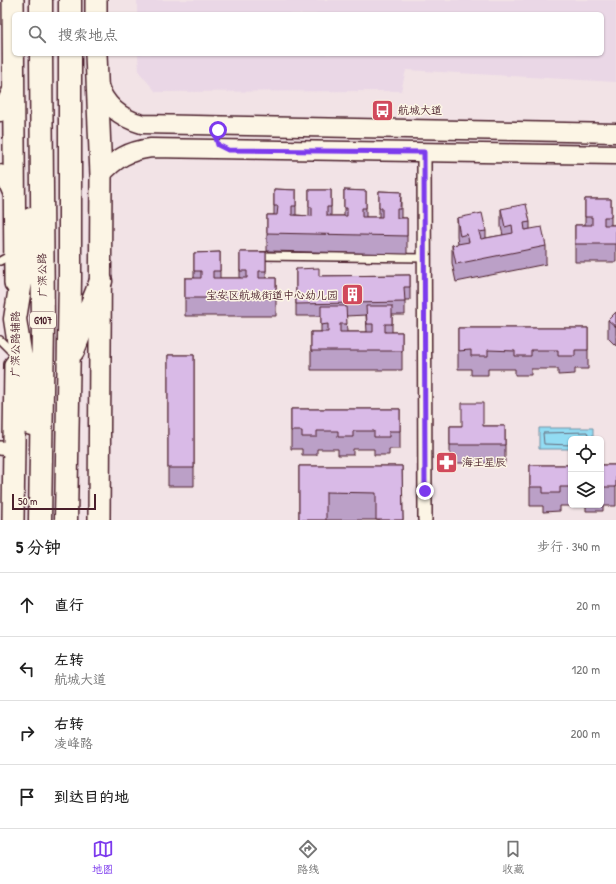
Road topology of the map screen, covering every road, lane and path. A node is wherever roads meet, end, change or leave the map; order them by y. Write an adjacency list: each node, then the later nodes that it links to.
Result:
1 (14, 0): 5 (main road, 广深公路辅路)
2 (41, 0): 6 (highway)
3 (70, 0): 7 (highway)
4 (96, 0): 8 (main road)
5 (14, 12)
6 (41, 12)
7 (70, 12)
8 (96, 12)
9 (13, 56): 14 (main road, 广深公路辅路)
10 (41, 56): 21 (highway, 广深公路 / G107)
11 (70, 56): 32 (highway, G107)
12 (96, 56): 13 (main road)
13 (96, 77): 16 (main road); 23 (main road)
14 (13, 88): 15 (main road); 24 (main road, 广深公路辅路)
15 (0, 112)
16 (228, 126): 17 (main road); 18 (main road)
17 (616, 133)
18 (228, 150): 19 (main road); 23 (main road)
19 (424, 152): 20 (main road); 27 (street)
20 (616, 155)
21 (41, 161): 29 (highway); 34 (highway, 广深公路 / G107)
22 (0, 174): 24 (main road)
23 (101, 175): 28 (main road)
24 (14, 197): 25 (main road, 广深公路辅路)
25 (7, 256): 29 (main road, 广深公路辅路)
26 (261, 256): 27 (lane)
27 (424, 258): 39 (street)
28 (101, 281): 32 (highway); 38 (main road)
29 (15, 319): 31 (main road, 广深公路辅路); 34 (highway)
30 (0, 340): 31 (lane)
31 (15, 356): 33 (main road, 广深公路辅路)
32 (68, 364): 37 (highway, G107)
33 (8, 449): 35 (main road, 广深公路辅路)
34 (40, 489): 36 (highway, 广深公路 / G107)
35 (13, 520)
36 (40, 520)
37 (66, 520)
38 (99, 520)
39 (426, 520)

